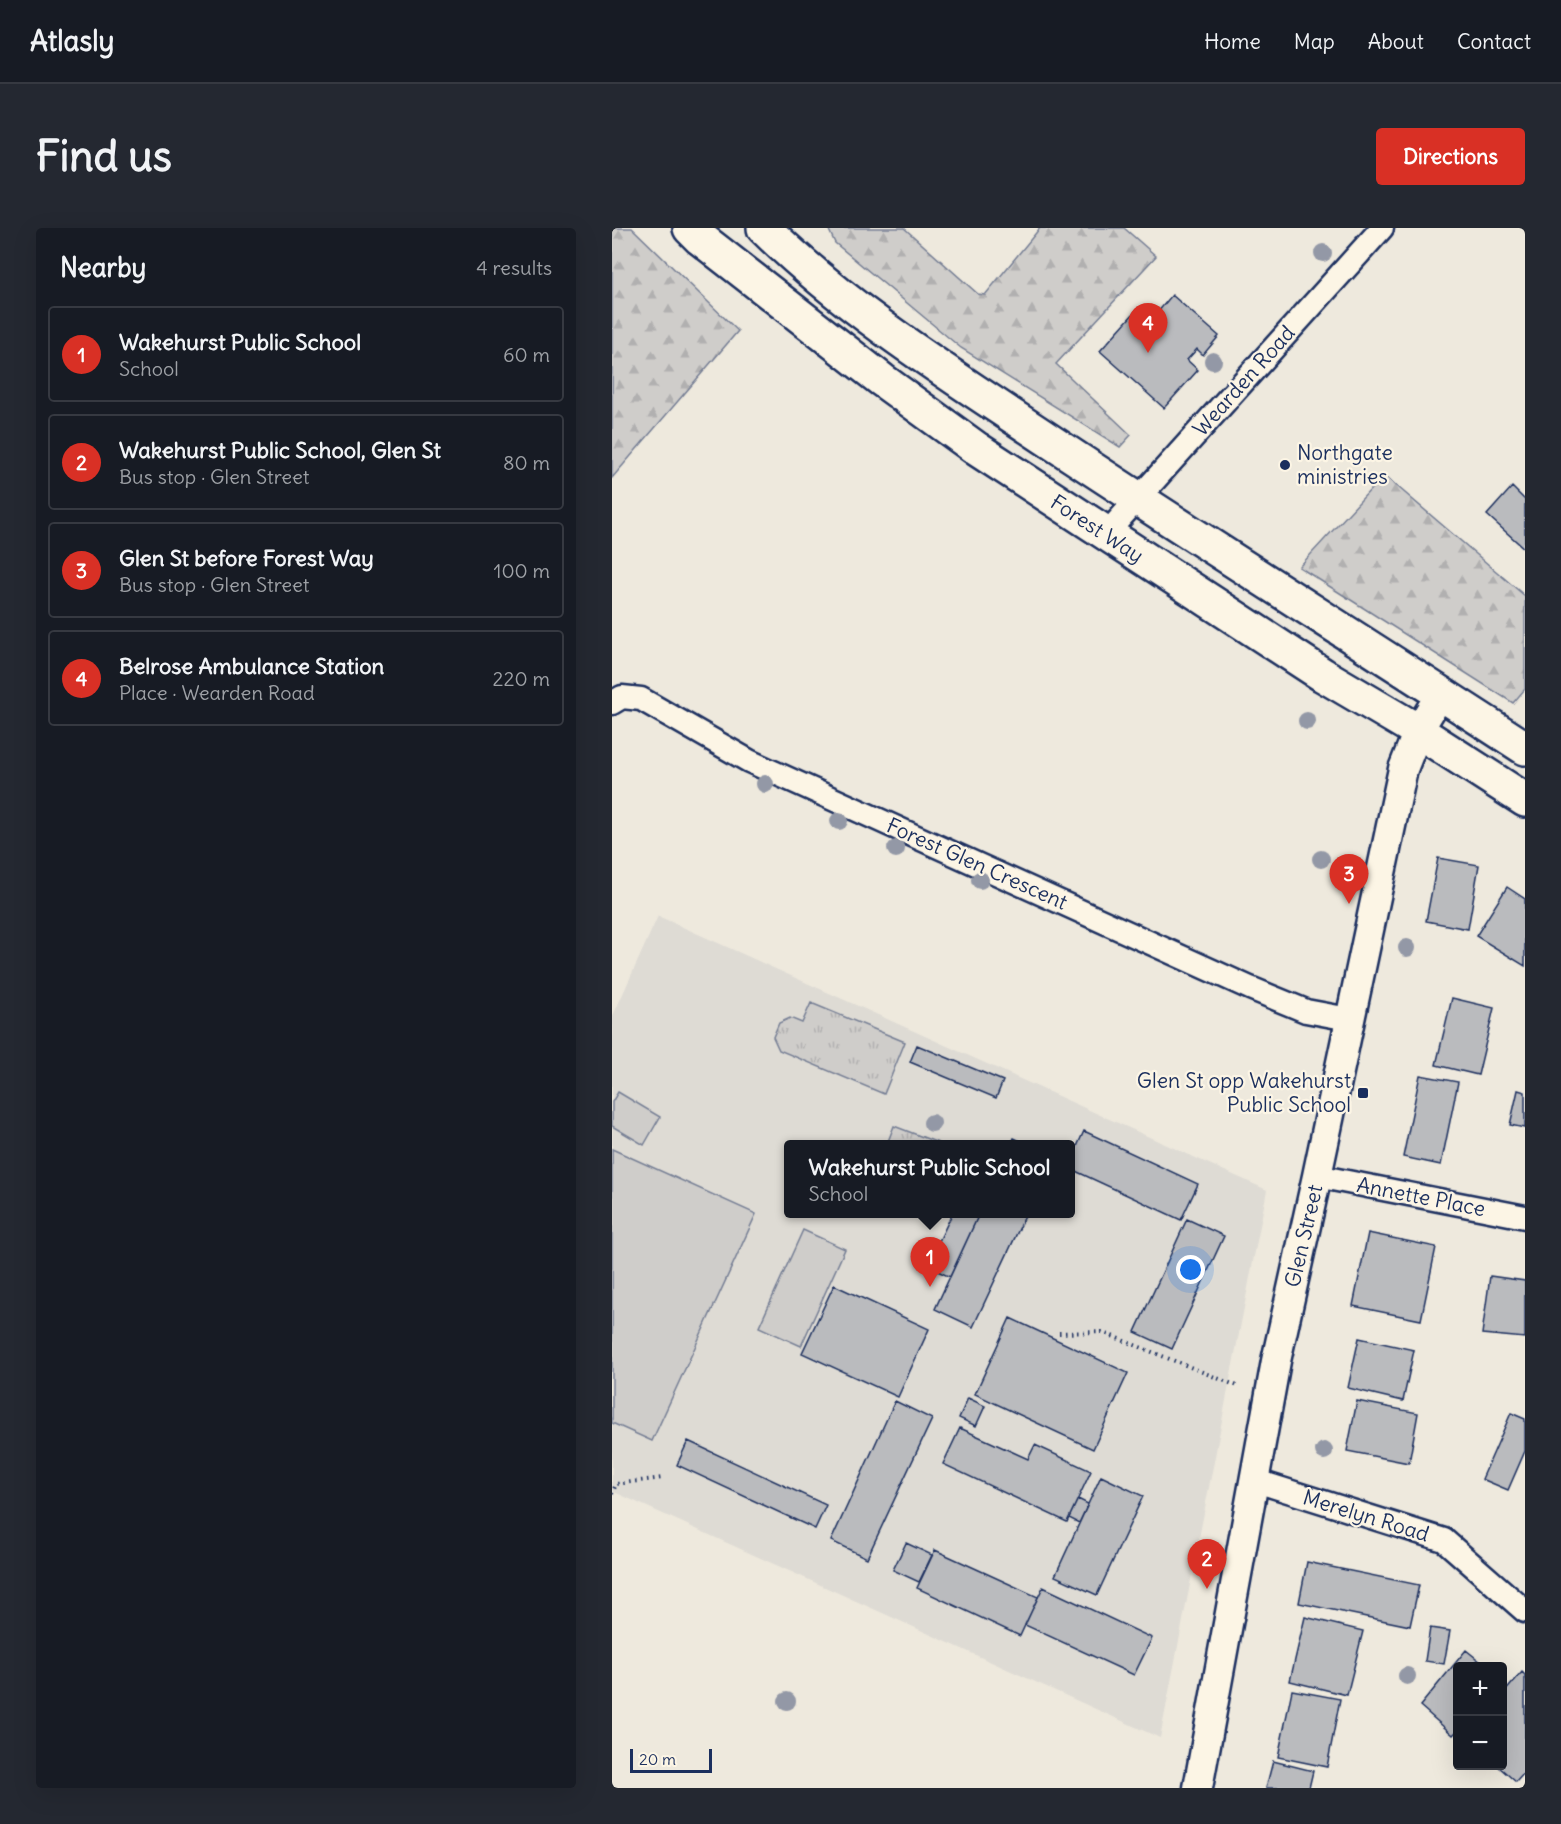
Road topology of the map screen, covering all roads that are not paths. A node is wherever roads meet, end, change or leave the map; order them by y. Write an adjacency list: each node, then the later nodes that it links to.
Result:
1 (690, 228): 5 (main road, Forest Way)
2 (764, 228): 4 (main road)
3 (1382, 228): 4 (street, Wearden Road)
4 (1138, 498): 5 (street, Wearden Road); 6 (main road)
5 (1105, 535): 8 (main road, Forest Way)
6 (1441, 693): 8 (street, Glen Street); 9 (main road)
7 (612, 703): 11 (street, Forest Glen Crescent)
8 (1418, 731): 10 (main road, Forest Way); 11 (street, Glen Street)
9 (1525, 748)
10 (1525, 800)
11 (1349, 1019): 12 (street, Glen Street)
12 (1317, 1176): 13 (street, Annette Place); 14 (street, Glen Street)
13 (1525, 1217)
14 (1253, 1480): 15 (street, Merelyn Road); 16 (street, Glen Street)
15 (1525, 1611)
16 (1198, 1788)

